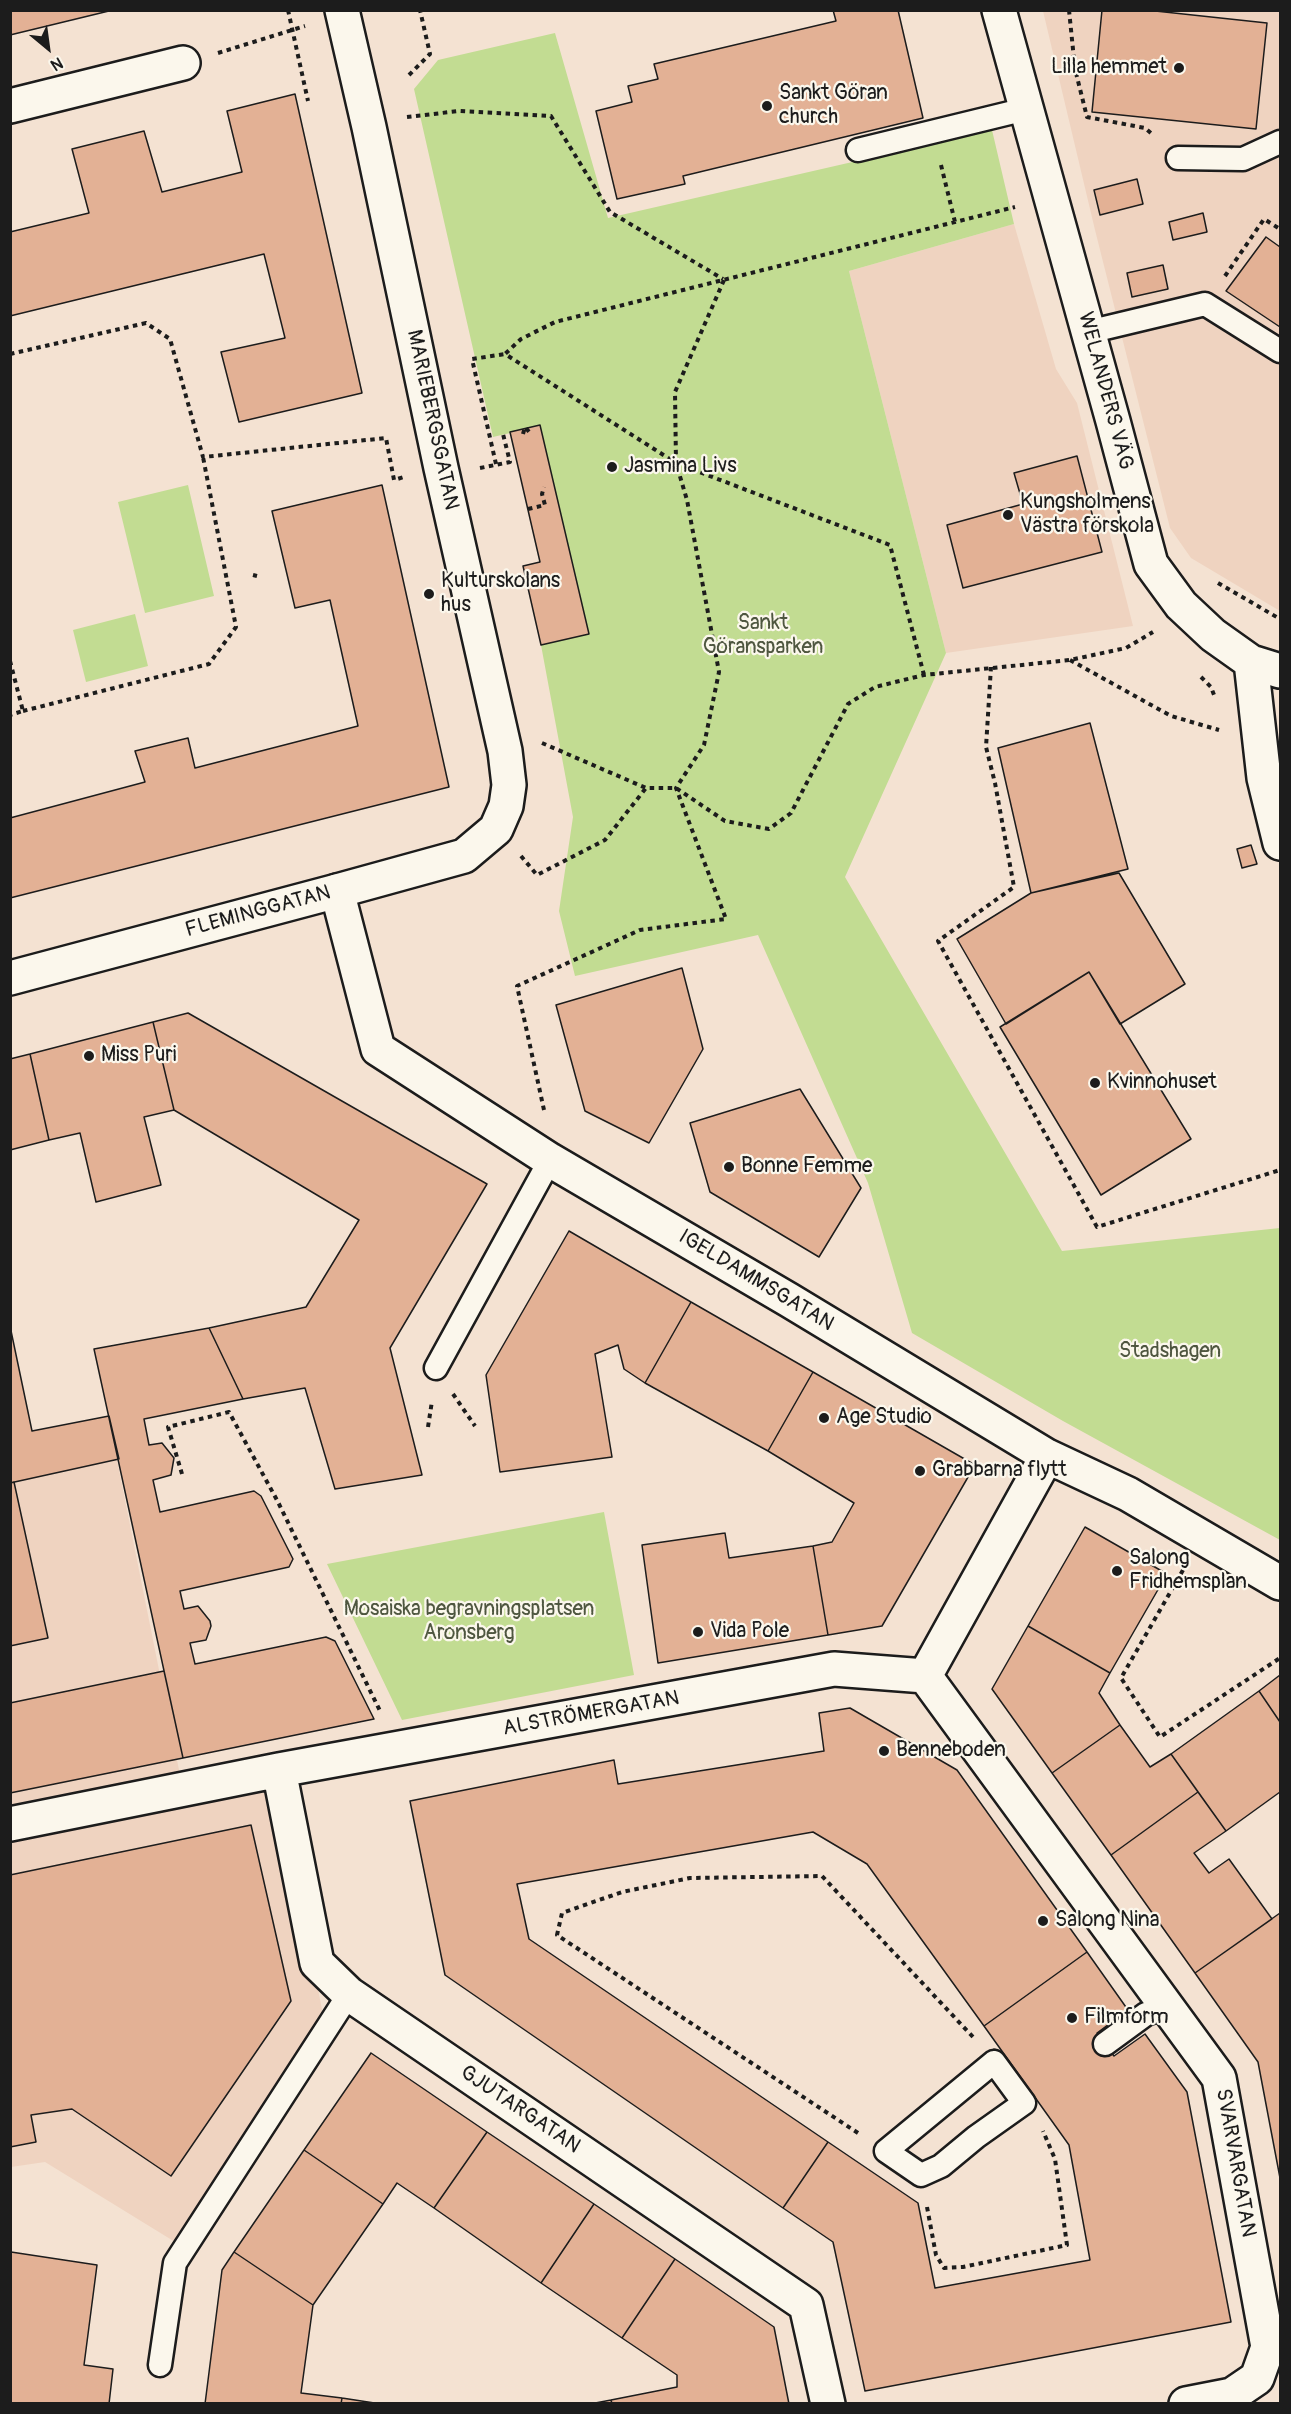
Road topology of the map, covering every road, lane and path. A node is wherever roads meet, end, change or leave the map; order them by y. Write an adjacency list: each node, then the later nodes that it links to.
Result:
1 (288, 10): 6 (path)
2 (420, 10): 8 (path)
3 (999, 10): 11 (street, WELANDERS VÄG)
4 (1069, 10): 16 (path)
5 (352, 13): 6 (path); 33 (street, MARIEBERGSGATAN)
6 (292, 30): 7 (path); 9 (path)
7 (183, 63): 10 (street)
8 (409, 75)
9 (308, 101)
10 (10, 106)
11 (1026, 109): 13 (lane); 17 (street, WELANDERS VÄG)
12 (419, 114): 20 (path)
13 (933, 132): 15 (lane); 18 (path)
14 (1281, 142): 16 (lane)
15 (858, 150)
16 (1178, 158)
17 (1051, 198): 18 (path); 22 (street, WELANDERS VÄG)
18 (955, 222): 20 (path)
19 (1281, 229): 21 (path)
20 (724, 280): 25 (path); 31 (path)
21 (1205, 304): 22 (lane); 23 (lane)
22 (1088, 332): 41 (street, WELANDERS VÄG)
23 (1281, 351)
24 (10, 354): 30 (path)
25 (505, 354): 31 (path); 32 (path)
26 (530, 433): 28 (path)
27 (503, 434): 32 (path)
28 (523, 434)
29 (386, 438): 30 (path)
30 (204, 457): 46 (path)
31 (676, 463): 44 (path); 51 (path)
32 (496, 464): 33 (path)
33 (444, 475): 49 (street, MARIEBERGSGATAN)
34 (544, 487): 36 (path)
35 (537, 489): 36 (path)
36 (542, 494): 37 (path)
37 (528, 509)
38 (1159, 629): 39 (path)
39 (1070, 660): 42 (path); 48 (path)
40 (10, 661): 46 (path)
41 (1266, 666): 48 (street, WELANDERS VÄG)
42 (991, 667): 44 (path); 59 (path)
43 (1196, 671): 45 (path)
44 (924, 675): 51 (path)
45 (1214, 696)
46 (23, 711): 47 (path)
47 (10, 715)
48 (1260, 741): 53 (street, WELANDERS VÄG)
49 (505, 751): 50 (path); 52 (street, MARIEBERGSGATAN)
50 (646, 788): 51 (path); 54 (path)
51 (675, 788): 57 (path)
52 (496, 829): 55 (street, FLEMINGGATAN)
53 (1281, 843)
54 (537, 875)
55 (337, 891): 56 (street, FLEMINGGATAN); 58 (street, IGELDAMMSGATAN)
56 (10, 978)
57 (545, 1113)
58 (550, 1160): 60 (lane); 61 (street, IGELDAMMSGATAN)
59 (1281, 1170)
60 (436, 1368)
61 (1047, 1455): 64 (street, IGELDAMMSGATAN); 66 (street)
62 (182, 1474): 67 (path)
63 (1184, 1569): 65 (path)
64 (1281, 1583)
65 (1281, 1658)
66 (925, 1676): 67 (street, ALSTRÖMERGATAN); 71 (street, SVARVARGATAN)
67 (399, 1749): 68 (street, ALSTRÖMERGATAN)
68 (279, 1770): 69 (street, ALSTRÖMERGATAN); 70 (street, GJUTARGATAN)
69 (10, 1824)
70 (349, 1994): 77 (lane); 78 (street, GJUTARGATAN)
71 (1168, 2007): 72 (lane); 79 (street, SVARVARGATAN)
72 (1105, 2044)
73 (994, 2062): 74 (lane); 75 (lane); 75 (path)
74 (1024, 2103): 76 (lane); 76 (path)
75 (886, 2151): 76 (lane)
76 (921, 2175)
77 (160, 2365)
78 (828, 2403)
79 (1186, 2403)

